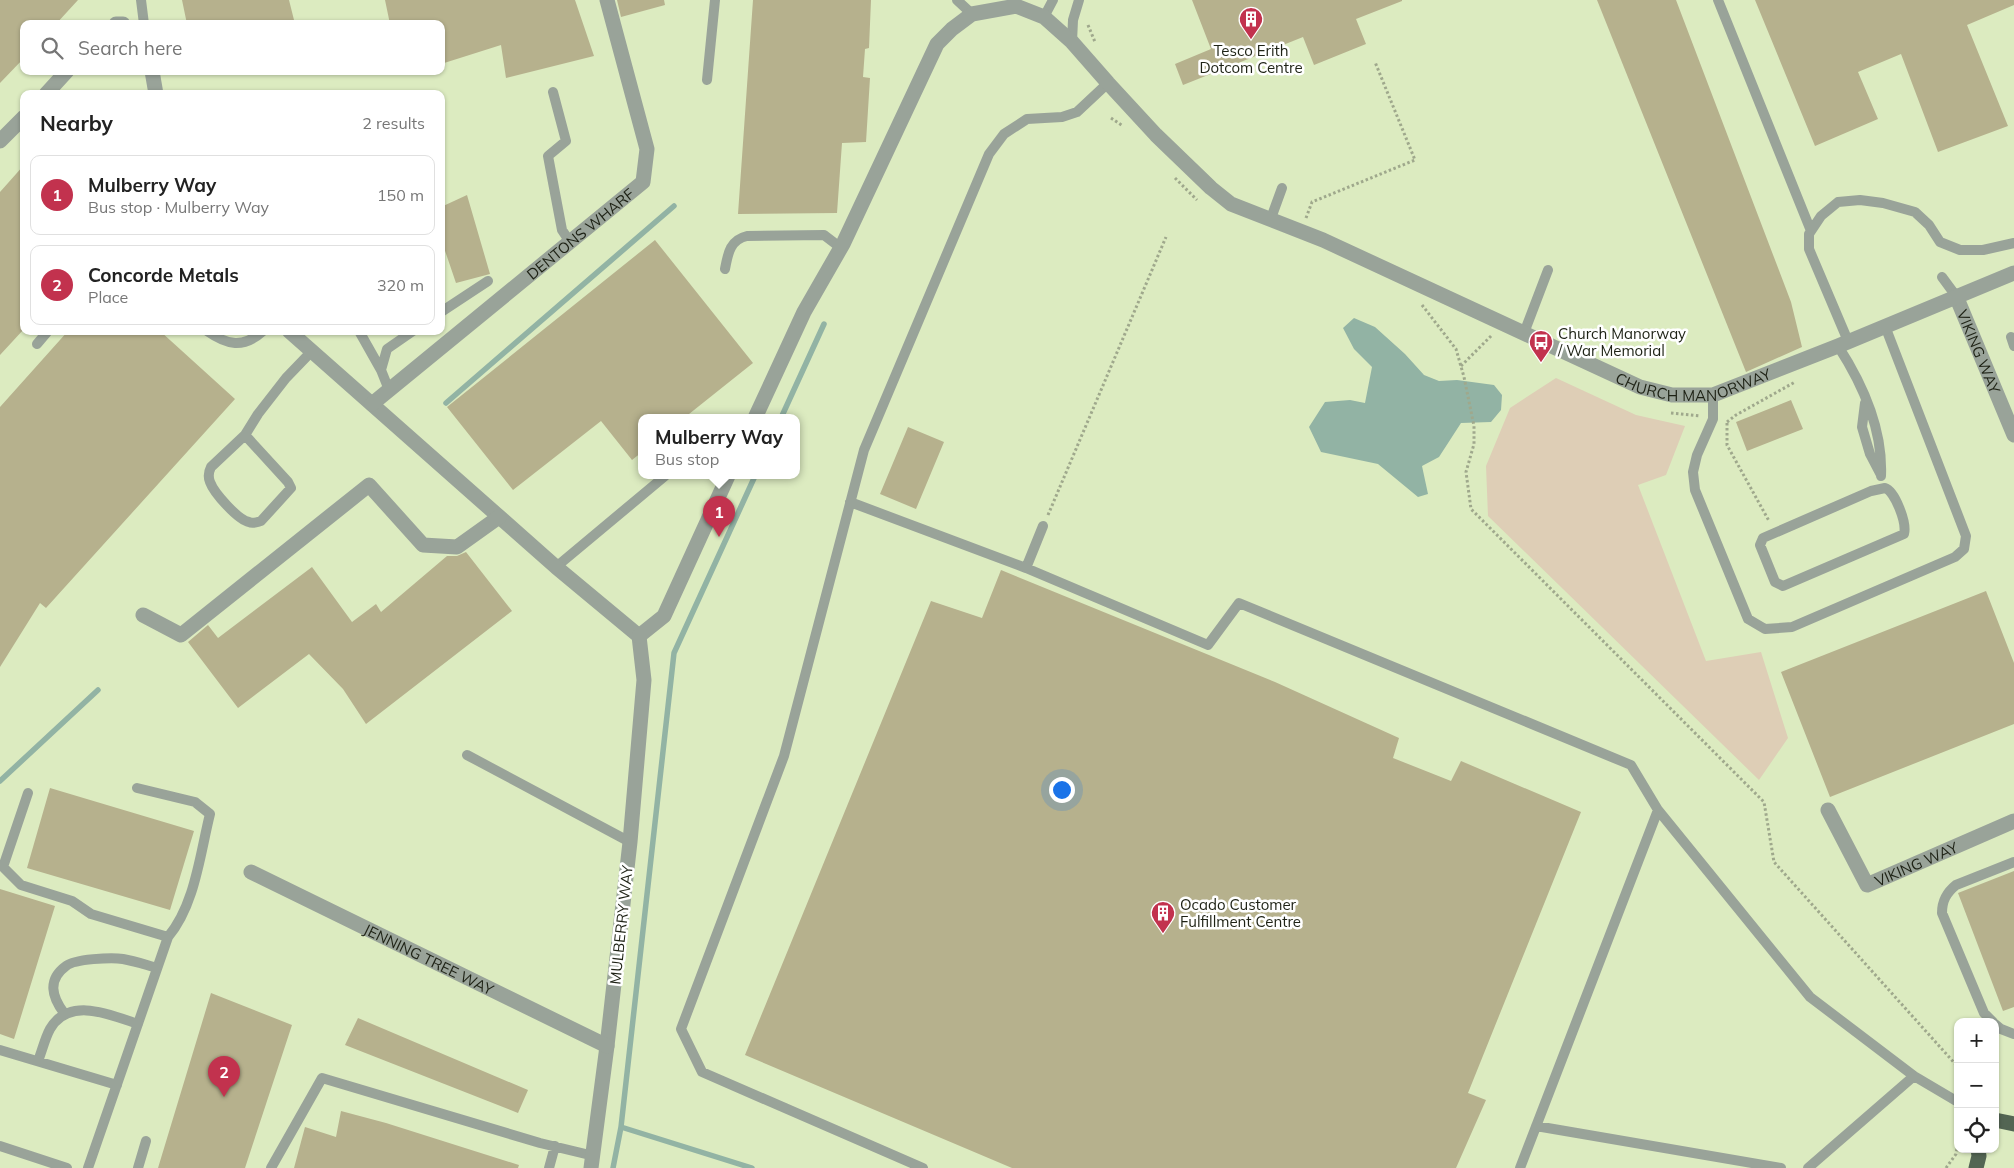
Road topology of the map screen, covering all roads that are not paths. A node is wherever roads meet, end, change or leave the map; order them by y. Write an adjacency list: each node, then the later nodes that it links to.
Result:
1 (141, 0): 11 (lane)
2 (607, 0): 25 (street, DENTONS WHARF)
3 (715, 0): 15 (lane)
4 (957, 0): 9 (lane)
5 (1053, 0): 10 (lane)
6 (1079, 0): 12 (lane)
7 (1718, 0): 24 (lane)
8 (1016, 2): 9 (street); 10 (street)
9 (972, 14): 27 (street)
10 (1044, 17): 12 (street, CHURCH MANORWAY)
11 (144, 20)
12 (1072, 42): 16 (street, CHURCH MANORWAY)
13 (63, 75): 17 (street)
14 (153, 75): 18 (street)
15 (707, 80)
16 (1108, 83): 23 (street, CHURCH MANORWAY); 57 (lane)
17 (50, 90)
18 (155, 90)
19 (553, 92): 25 (lane)
20 (20, 121): 21 (street)
21 (0, 142)
22 (1282, 188): 23 (lane)
23 (1270, 221): 36 (street, CHURCH MANORWAY)
24 (1811, 231): 26 (lane); 44 (lane)
25 (570, 242): 47 (street, DENTONS WHARF)
26 (2014, 243)
27 (841, 248): 28 (lane); 50 (street)
28 (725, 269)
29 (1548, 270): 36 (lane)
30 (2014, 273): 33 (street, CHURCH MANORWAY)
31 (1942, 277): 33 (lane)
32 (488, 281): 34 (lane)
33 (1956, 296): 35 (street, CHURCH MANORWAY); 51 (street, VIKING WAY)
34 (445, 309)
35 (1885, 326): 44 (street, CHURCH MANORWAY); 48 (lane)
36 (1524, 333): 48 (street, CHURCH MANORWAY)
37 (44, 335): 43 (lane)
38 (213, 335): 39 (lane)
39 (257, 335)
40 (294, 335): 45 (street)
41 (360, 335): 46 (lane)
42 (407, 335): 46 (lane)
43 (36, 344)
44 (1843, 344): 48 (street, CHURCH MANORWAY); 56 (lane)
45 (312, 351): 49 (street); 52 (lane)
46 (380, 370): 47 (lane)
47 (389, 390): 49 (street, DENTONS WHARF)
48 (1713, 395)
49 (372, 404): 58 (street)
50 (757, 414)
51 (2010, 415): 53 (street, VIKING WAY)
52 (245, 435): 52 (lane)
53 (2014, 435)
54 (661, 479): 60 (lane)
55 (727, 479): 63 (street)
56 (1885, 488): 56 (lane)
57 (850, 502): 61 (lane); 99 (lane)
58 (500, 517): 60 (street); 62 (street)
59 (1043, 526): 61 (lane)
60 (556, 567): 63 (street)
61 (1026, 568): 67 (lane)
62 (143, 615)
63 (640, 636): 70 (street, MULBERRY WAY)
64 (467, 755): 70 (lane)
65 (137, 788): 73 (lane)
66 (28, 793): 73 (lane)
67 (1658, 810): 83 (lane); 88 (lane)
68 (1828, 810): 69 (street, VIKING WAY)
69 (2014, 821)
70 (630, 842): 80 (street, MULBERRY WAY)
71 (2014, 862): 76 (lane)
72 (250, 872): 80 (street, JENNING TREE WAY)
73 (168, 937): 74 (lane)
74 (157, 968): 75 (lane); 77 (lane)
75 (64, 1013): 77 (lane); 82 (lane)
76 (1989, 1018)
77 (138, 1024): 84 (lane)
78 (1999, 1027): 79 (lane)
79 (2014, 1034)
80 (607, 1046): 93 (street, MULBERRY WAY)
81 (0, 1050): 82 (lane)
82 (38, 1061): 84 (lane)
83 (1914, 1076): 85 (lane); 102 (lane)
84 (117, 1085): 95 (lane)
85 (1954, 1100)
86 (1999, 1121): 87 (main road)
87 (2014, 1124)
88 (1536, 1126): 100 (lane); 101 (lane)
89 (146, 1141): 96 (lane)
90 (0, 1146): 94 (lane)
91 (555, 1146): 93 (lane); 97 (lane); 98 (lane)
92 (1979, 1153): 103 (main road)
93 (592, 1162)
94 (67, 1168)
95 (88, 1168)
96 (138, 1168)
97 (271, 1168)
98 (549, 1168)
99 (923, 1168)
100 (1520, 1168)
101 (1781, 1168)
102 (1808, 1168)
103 (1976, 1168)

